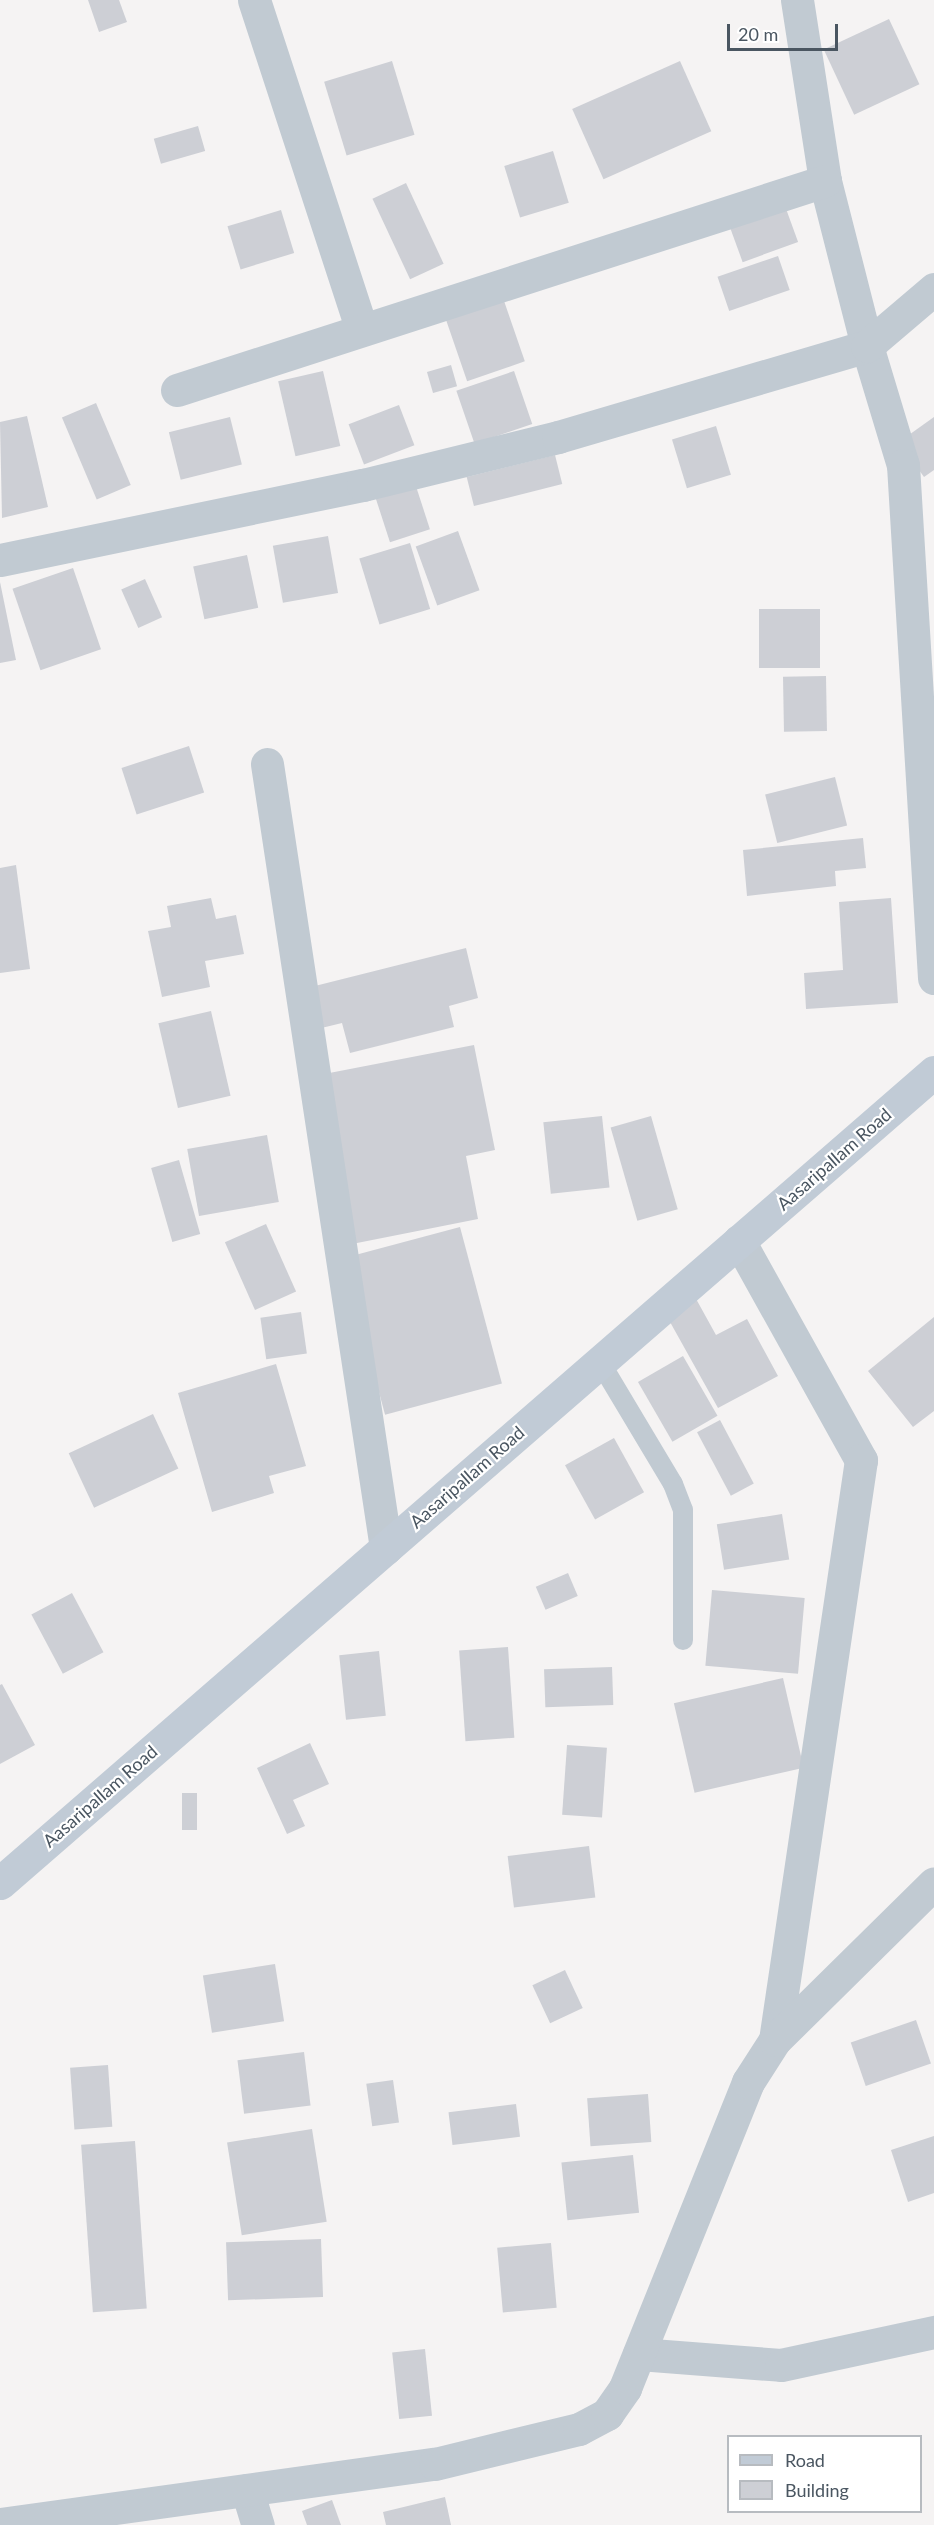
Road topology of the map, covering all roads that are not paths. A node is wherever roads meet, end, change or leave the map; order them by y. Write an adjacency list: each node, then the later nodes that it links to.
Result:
1 (254, 0): 5 (street)
2 (798, 0): 3 (street)
3 (825, 181): 5 (street); 6 (street)
4 (934, 289): 6 (street)
5 (362, 330): 7 (street)
6 (867, 346): 8 (street); 10 (street)
7 (177, 390)
8 (0, 560)
9 (267, 764): 14 (street)
10 (934, 978)
11 (934, 1072): 12 (main road, Aasaripallam Road)
12 (739, 1241): 13 (main road, Aasaripallam Road); 18 (street)
13 (600, 1362): 14 (main road, Aasaripallam Road); 15 (lane)
14 (386, 1548): 16 (main road, Aasaripallam Road)
15 (682, 1640)
16 (0, 1883)
17 (934, 1883): 18 (street)
18 (775, 2040): 20 (street)
19 (934, 2332): 20 (street)
20 (639, 2354): 21 (street)
21 (247, 2490): 22 (street); 23 (street)
22 (0, 2524)
23 (258, 2525)

